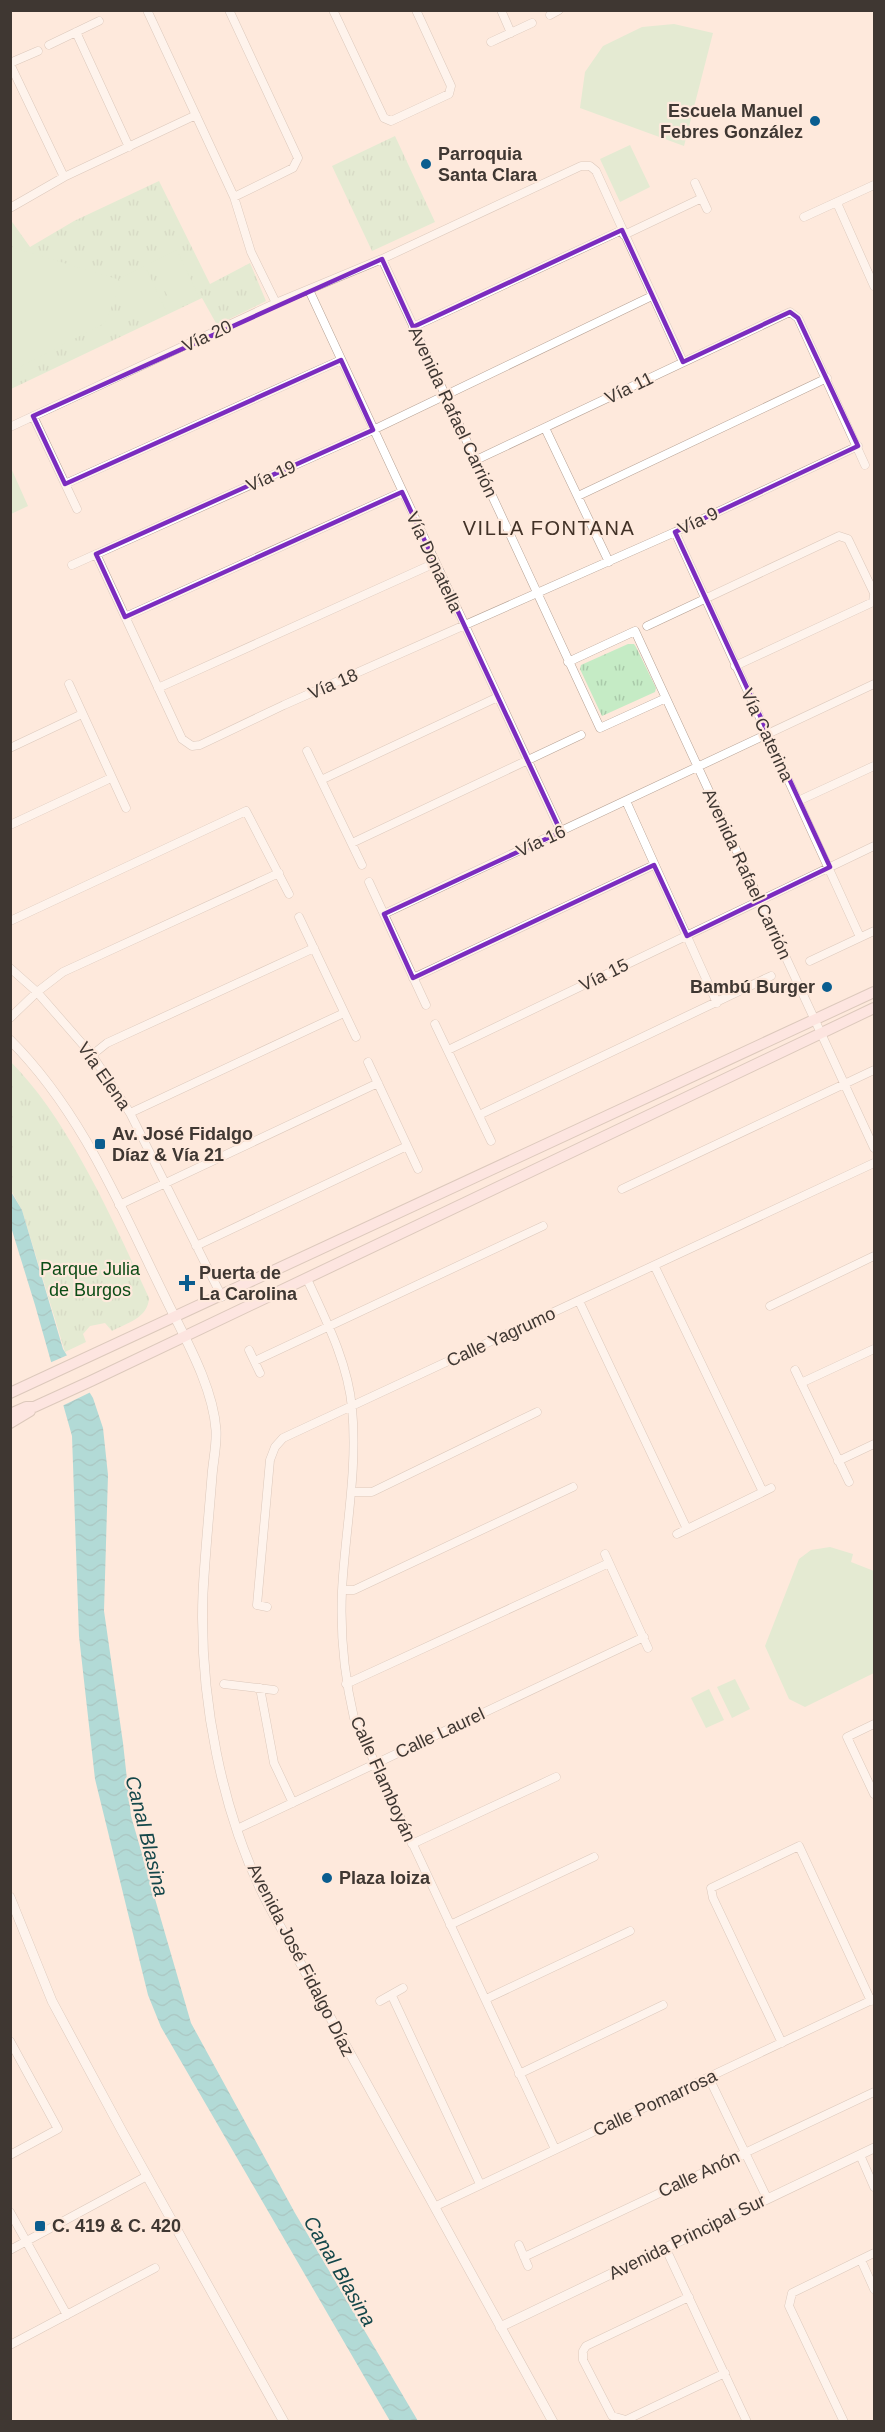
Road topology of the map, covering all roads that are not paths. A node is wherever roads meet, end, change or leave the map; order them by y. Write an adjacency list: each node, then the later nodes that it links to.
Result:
1 (147, 10): 16 (street)
2 (229, 10): 21 (street)
3 (333, 10): 4 (street)
4 (416, 10)
5 (501, 10): 11 (street)
6 (559, 10): 7 (street)
7 (550, 15)
8 (99, 21): 10 (street)
9 (532, 23): 11 (street)
10 (76, 32): 13 (street); 17 (street)
11 (511, 33): 12 (street)
12 (490, 42)
13 (50, 45)
14 (38, 51): 15 (street)
15 (10, 63): 18 (street)
16 (196, 116): 17 (street); 21 (street)
17 (129, 147): 18 (street)
18 (64, 177): 24 (street)
19 (695, 183): 22 (street)
20 (874, 185): 23 (street)
21 (234, 197): 33 (street)
22 (702, 198): 25 (street); 27 (street)
23 (837, 203): 26 (street); 29 (street)
24 (10, 208)
25 (707, 209)
26 (804, 218)
27 (623, 232): 28 (street, Vía 20); 32 (street); 34 (street)
28 (382, 259): 31 (street, Vía 20); 34 (street, Avenida Rafael Carrión)
29 (871, 268): 30 (street)
30 (874, 286)
31 (309, 290): 33 (street, Vía 20); 35 (street, Vía Donatella)
32 (652, 296): 36 (street); 38 (street, Vía 19)
33 (276, 303): 39 (street, Vía 20)
34 (413, 327): 38 (street, Avenida Rafael Carrión)
35 (341, 360): 42 (street, Vía Donatella); 46 (street)
36 (683, 362): 37 (street, Vía 11); 41 (street, Vía 11)
37 (827, 378): 43 (street); 48 (street)
38 (445, 396): 42 (street, Vía 19); 44 (street, Avenida Rafael Carrión)
39 (33, 416): 40 (street, Vía 20); 46 (street)
40 (10, 427)
41 (545, 428): 44 (street, Vía 11); 48 (street)
42 (373, 430): 47 (street, Vía Donatella); 51 (street, Vía 19)
43 (858, 446): 45 (street); 50 (street, Vía 9)
44 (476, 460): 56 (street, Avenida Rafael Carrión)
45 (865, 465)
46 (65, 484): 49 (street)
47 (402, 492): 53 (street, Vía Donatella); 58 (street)
48 (578, 496): 52 (street)
49 (77, 509)
50 (675, 532): 52 (street, Vía 9); 57 (street, Vía Caterina)
51 (96, 554): 54 (street, Vía 19); 58 (street)
52 (609, 562): 56 (street, Vía 9)
53 (435, 563): 60 (street, Vía Donatella); 65 (street)
54 (72, 565)
55 (874, 594): 57 (street); 62 (street)
56 (538, 595): 60 (street, Vía 18); 61 (street, Avenida Rafael Carrión)
57 (705, 599): 59 (street); 62 (street, Vía Caterina)
58 (125, 617): 65 (street, Vía 18)
59 (647, 626)
60 (464, 627): 65 (street, Vía 18); 66 (street, Vía Donatella)
61 (568, 662): 67 (street, Avenida Rafael Carrión); 67 (street, Avenida Rafael Carrión)
62 (735, 666): 69 (street, Vía Caterina)
63 (69, 684): 68 (street)
64 (874, 684): 69 (street, Vía 16)
65 (158, 688)
66 (498, 697): 73 (street, Vía Donatella); 77 (street)
67 (666, 698): 75 (street, Avenida Rafael Carrión)
68 (82, 714): 71 (street); 76 (street)
69 (766, 733): 75 (street, Vía 16); 79 (street, Vía Caterina)
70 (581, 735): 73 (street)
71 (10, 748)
72 (307, 751): 77 (street)
73 (528, 760): 82 (street, Vía Donatella); 83 (street)
74 (874, 766): 79 (street)
75 (698, 767): 78 (street, Vía 16); 91 (street, Avenida Rafael Carrión)
76 (111, 778): 80 (street); 81 (street)
77 (321, 780): 83 (street)
78 (626, 801): 82 (street, Vía 16); 86 (street)
79 (798, 801): 87 (street, Vía Caterina)
80 (126, 808)
81 (10, 825)
82 (561, 832): 92 (street, Vía 16)
83 (352, 843): 85 (street)
84 (874, 846): 87 (street, Vía 15)
85 (362, 865)
86 (654, 865): 96 (street); 102 (street)
87 (830, 867): 91 (street, Vía 15); 97 (street, Vía Caterina)
88 (279, 873): 90 (street); 94 (street); 103 (street)
89 (369, 882): 92 (street)
90 (290, 894)
91 (760, 900): 96 (street, Vía 15); 110 (street, Avenida Rafael Carrión)
92 (384, 914): 102 (street)
93 (299, 917): 98 (street)
94 (10, 921)
95 (874, 931): 97 (street)
96 (687, 936): 105 (street); 115 (street, Vía 15)
97 (860, 937): 99 (street)
98 (314, 948): 108 (street); 116 (street)
99 (810, 961)
100 (10, 968): 103 (street, Vía Elena)
101 (771, 976): 105 (street)
102 (413, 978): 106 (street)
103 (37, 992): 109 (street); 116 (street, Vía Elena)
104 (874, 992): 110 (main road)
105 (717, 1003): 122 (street)
106 (426, 1005)
107 (874, 1008): 112 (main road)
108 (344, 1012): 113 (street); 121 (street)
109 (10, 1018)
110 (813, 1020): 112 (street, Avenida Rafael Carrión); 136 (main road)
111 (435, 1024): 115 (street)
112 (820, 1034): 120 (street, Avenida Rafael Carrión); 135 (main road)
113 (356, 1037)
114 (10, 1040): 130 (street, Avenida José Fidalgo Díaz)
115 (448, 1050): 122 (street)
116 (92, 1055): 121 (street, Vía Elena)
117 (368, 1062): 119 (street)
118 (874, 1070): 120 (street)
119 (378, 1083): 124 (street); 128 (street)
120 (844, 1085): 125 (street, Avenida Rafael Carrión); 129 (street)
121 (130, 1113): 128 (street, Vía Elena)
122 (479, 1115): 123 (street)
123 (491, 1141)
124 (406, 1146): 127 (street); 132 (street)
125 (874, 1148)
126 (874, 1163): 134 (street, Calle Yagrumo)
127 (418, 1169)
128 (166, 1183): 130 (street); 132 (street, Vía Elena)
129 (622, 1189)
130 (119, 1205): 139 (street, Avenida José Fidalgo Díaz)
131 (543, 1226): 140 (street)
132 (196, 1246): 136 (street, Vía Elena)
133 (874, 1256): 138 (street)
134 (655, 1267): 137 (street, Calle Yagrumo); 162 (street)
135 (307, 1279): 140 (street, Calle Flamboyán); 141 (main road)
136 (222, 1297): 139 (main road)
137 (579, 1301): 152 (street, Calle Yagrumo); 163 (street)
138 (770, 1306)
139 (174, 1317): 141 (street, Avenida José Fidalgo Díaz); 147 (main road)
140 (329, 1326): 144 (street); 152 (street, Calle Flamboyán)
141 (183, 1337): 151 (main road); 180 (street, Avenida José Fidalgo Díaz)
142 (874, 1348): 148 (street)
143 (249, 1350): 144 (street)
144 (255, 1361): 146 (street)
145 (795, 1370): 148 (street)
146 (260, 1373)
147 (33, 1380): 149 (main road); 150 (main road)
148 (801, 1383): 157 (street)
149 (10, 1386)
150 (10, 1393)
151 (39, 1405): 154 (main road); 155 (main road)
152 (352, 1406): 161 (street, Calle Flamboyán); 168 (street, Calle Yagrumo)
153 (537, 1412): 161 (street)
154 (10, 1414)
155 (10, 1423)
156 (874, 1444): 157 (street)
157 (838, 1461): 158 (street)
158 (849, 1482)
159 (573, 1487): 167 (street)
160 (771, 1488): 162 (street)
161 (352, 1492): 167 (street, Calle Flamboyán)
162 (763, 1492): 163 (street)
163 (687, 1529): 164 (street)
164 (677, 1534)
165 (605, 1554): 166 (street)
166 (609, 1563): 169 (street); 172 (street)
167 (342, 1590): 172 (street, Calle Flamboyán)
168 (267, 1606)
169 (644, 1637): 170 (street); 176 (street, Calle Laurel)
170 (648, 1648)
171 (224, 1684): 173 (street)
172 (346, 1684): 176 (street, Calle Flamboyán)
173 (260, 1688): 174 (street); 179 (street)
174 (274, 1690)
175 (874, 1724): 178 (street)
176 (375, 1764): 179 (street, Calle Laurel); 181 (street, Calle Flamboyán)
177 (556, 1777): 181 (street)
178 (874, 1794)
179 (293, 1803): 180 (street, Calle Laurel)
180 (237, 1829): 206 (street, Avenida José Fidalgo Díaz)
181 (412, 1844): 184 (street, Calle Flamboyán)
182 (594, 1857): 184 (street)
183 (10, 1897): 202 (street)
184 (450, 1925): 188 (street, Calle Flamboyán)
185 (630, 1931): 188 (street)
186 (403, 1988): 187 (street)
187 (392, 1996): 190 (street); 203 (street)
188 (486, 1999): 194 (street, Calle Flamboyán)
189 (873, 2000): 193 (street, Calle Pomarrosa); 193 (street)
190 (380, 2001)
191 (663, 2005): 194 (street)
192 (10, 2041): 200 (street)
193 (782, 2043): 195 (street, Calle Pomarrosa)
194 (519, 2074): 198 (street, Calle Flamboyán)
195 (709, 2078): 198 (street, Calle Pomarrosa); 199 (street)
196 (874, 2092): 199 (street, Calle Anón)
197 (874, 2148): 201 (street, Avenida Principal Sur)
198 (555, 2149): 203 (street, Calle Pomarrosa)
199 (745, 2152): 205 (street); 213 (street, Calle Anón)
200 (10, 2154)
201 (860, 2154): 204 (street); 205 (street, Avenida Principal Sur)
202 (147, 2176): 208 (street); 223 (street)
203 (480, 2184): 206 (street, Calle Pomarrosa)
204 (874, 2187)
205 (767, 2198): 210 (street, Avenida Principal Sur)
206 (436, 2206): 220 (street, Avenida José Fidalgo Díaz)
207 (10, 2212): 208 (street)
208 (27, 2241): 211 (street); 219 (street)
209 (519, 2245): 213 (street)
210 (665, 2247): 218 (street); 220 (street, Avenida Principal Sur)
211 (10, 2250)
212 (874, 2253): 214 (street)
213 (524, 2256): 215 (street)
214 (861, 2260): 217 (street); 226 (street)
215 (528, 2266)
216 (155, 2268): 219 (street)
217 (874, 2289)
218 (689, 2297): 222 (street); 222 (street)
219 (67, 2315): 221 (street)
220 (500, 2327): 224 (street, Avenida José Fidalgo Díaz)
221 (10, 2345)
222 (725, 2373): 225 (street)
223 (284, 2421)
224 (553, 2421)
225 (747, 2421)
226 (844, 2421)

